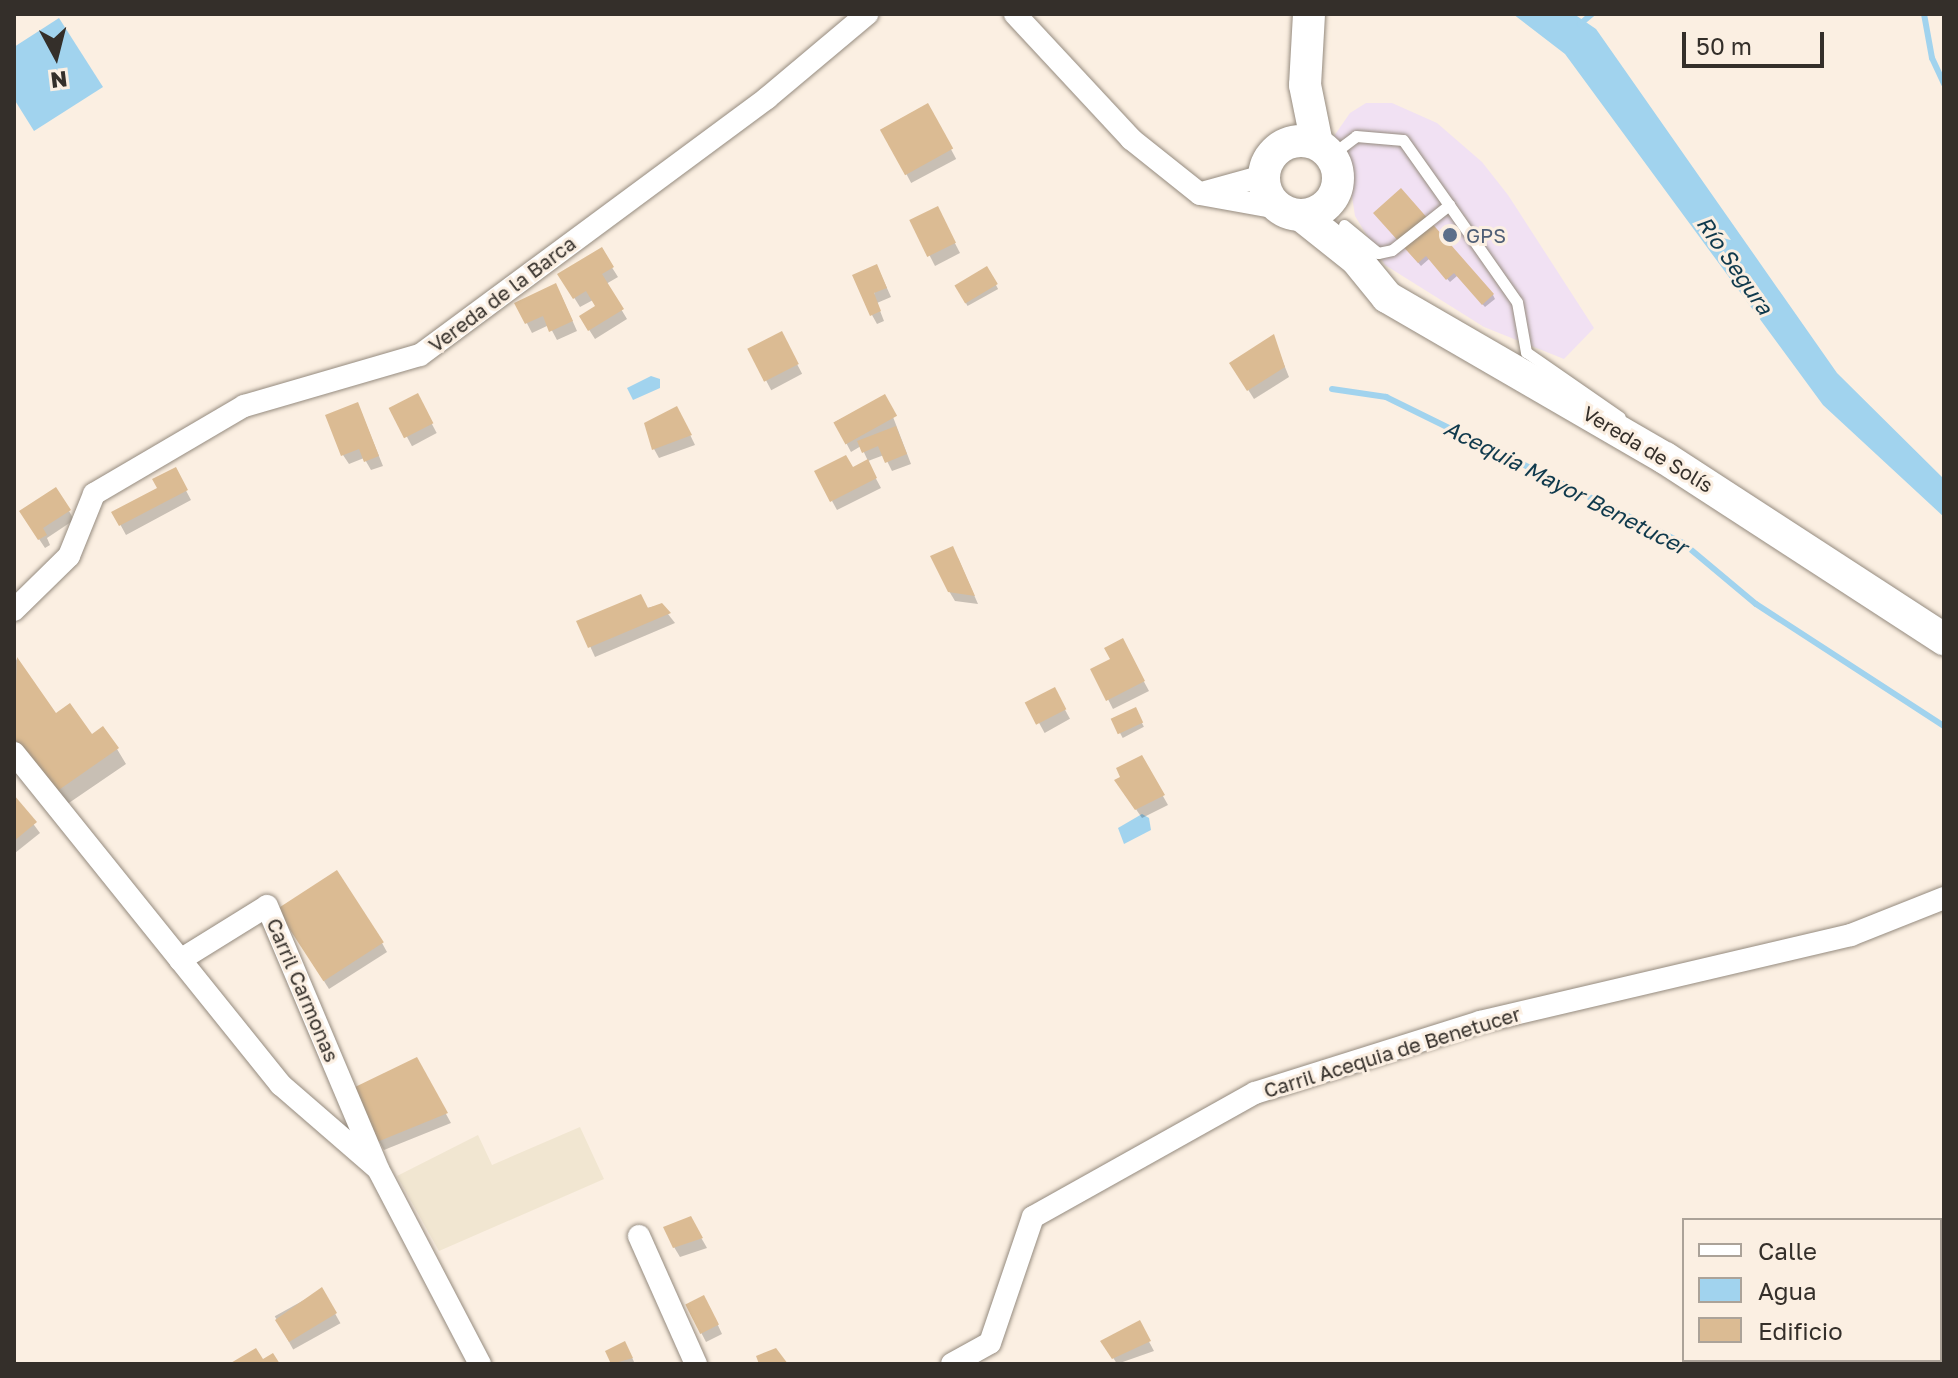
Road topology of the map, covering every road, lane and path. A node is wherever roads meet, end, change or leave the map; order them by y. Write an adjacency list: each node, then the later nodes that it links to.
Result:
1 (867, 14): 14 (street, Vereda de la Barca)
2 (1015, 14): 8 (street)
3 (1309, 16): 4 (street)
4 (1305, 85): 5 (street); 6 (street, Vereda de Solís)
5 (1282, 145): 6 (street); 7 (street)
6 (1324, 150): 9 (lane); 10 (street, Vereda de Solís)
7 (1263, 176): 8 (street); 11 (street)
8 (1200, 194): 11 (street)
9 (1449, 205): 10 (lane); 13 (lane)
10 (1339, 211): 11 (street); 12 (street, Vereda de Solís)
11 (1290, 212): 12 (street, Vereda de Solís)
12 (1356, 259): 13 (street, Vereda de Solís)
13 (1665, 458): 15 (street, Vereda de Solís)
14 (14, 610)
15 (1944, 639)
16 (14, 753): 18 (street, Carril Carmonas)
17 (1944, 898): 23 (street, Carril Acequia de Benetucer)
18 (180, 960): 19 (street, Carril Carmonas); 19 (street, Carril Carmonas)
19 (378, 1169): 21 (street, Carril Carmonas)
20 (639, 1236): 22 (street)
21 (480, 1364)
22 (696, 1364)
23 (952, 1364)

